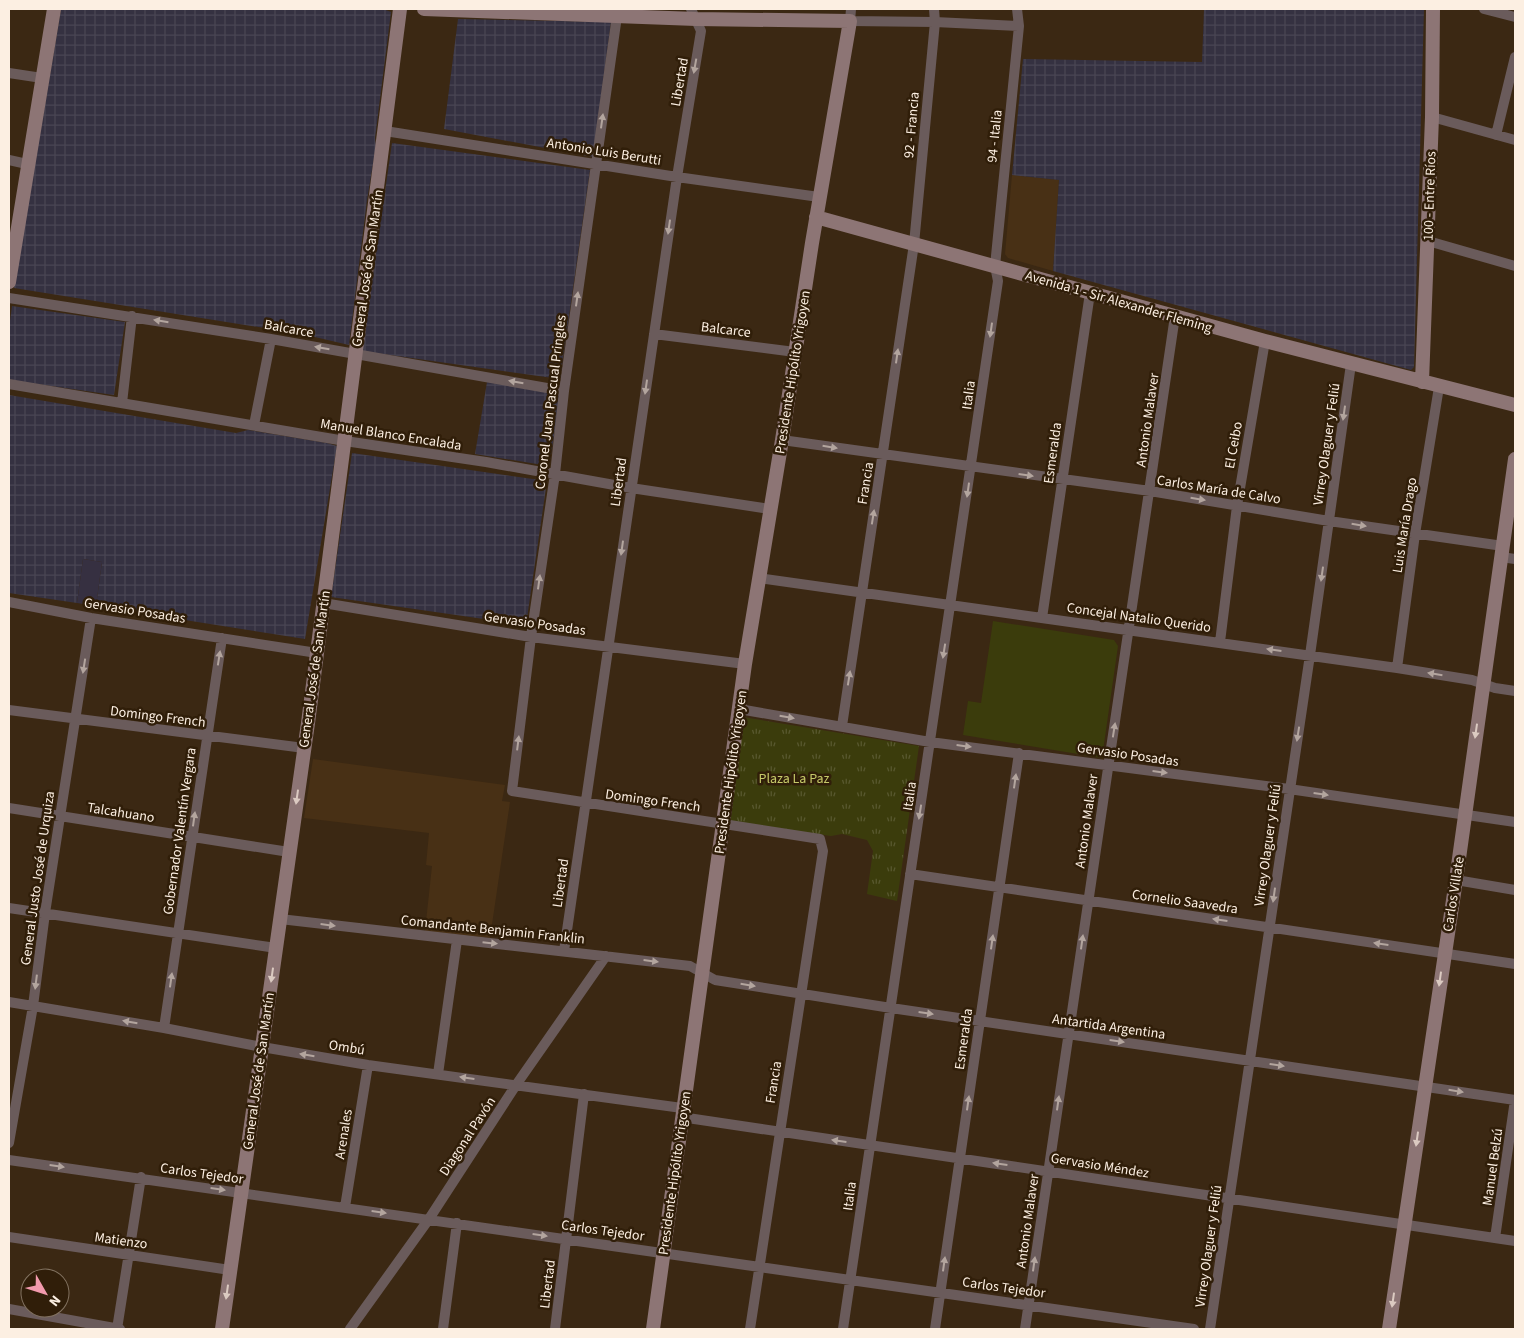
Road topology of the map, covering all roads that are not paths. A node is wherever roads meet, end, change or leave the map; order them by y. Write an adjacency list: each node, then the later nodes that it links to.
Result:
1 (54, 9): 17 (street)
2 (400, 9): 19 (street, General José de San Martín)
3 (424, 9): 8 (street)
4 (934, 9): 13 (street, 92 - Francia)
5 (1017, 9): 14 (street, 94 - Italia)
6 (1432, 9): 18 (street, 100 - Entre Ríos)
7 (1484, 9): 12 (street)
8 (547, 11): 11 (street)
9 (693, 14): 10 (street); 11 (street); 25 (street, Libertad, one-way to 25)
10 (850, 15): 13 (street); 26 (street, Presidente Hipólito Yrigoyen)
11 (617, 16): 23 (street, Coronel Juan Pascual Pringles, one-way to 11)
12 (1515, 17)
13 (935, 22): 14 (street); 29 (street, 92 - Francia)
14 (1019, 26): 30 (street, 94 - Italia)
15 (1515, 57): 20 (street)
16 (9, 73): 17 (street)
17 (42, 78): 24 (street)
18 (1432, 117): 20 (street); 28 (street, 100 - Entre Ríos)
19 (385, 131): 23 (street, Antonio Luis Berutti); 41 (street, General José de San Martín)
20 (1496, 135): 21 (street)
21 (1515, 140)
22 (9, 160): 24 (street)
23 (596, 163): 25 (street, Antonio Luis Berutti); 46 (street, Coronel Juan Pascual Pringles, one-way to 23)
24 (27, 164): 32 (street)
25 (677, 177): 26 (street, Antonio Luis Berutti); 37 (street, Libertad, one-way to 37)
26 (819, 197): 27 (street, Presidente Hipólito Yrigoyen)
27 (816, 217): 29 (street, Avenida 1 - Sir Alexander Fleming); 40 (street, Presidente Hipólito Yrigoyen)
28 (1428, 241): 31 (street); 43 (street, 100 - Entre Ríos)
29 (914, 244): 30 (street, Avenida 1 - Sir Alexander Fleming); 52 (street, Francia, one-way to 29)
30 (995, 266): 33 (street, Avenida 1 - Sir Alexander Fleming); 54 (street, Italia, one-way to 54)
31 (1515, 266)
32 (9, 282)
33 (1090, 293): 36 (street, Avenida 1 - Sir Alexander Fleming); 56 (street, Esmeralda)
34 (9, 298): 35 (street, Balcarce)
35 (132, 316): 38 (street, Balcarce, one-way to 35); 47 (street)
36 (1175, 316): 39 (street, Avenida 1 - Sir Alexander Fleming); 58 (street, Antonio Malaver)
37 (654, 334): 40 (street, Balcarce); 57 (street, Libertad, one-way to 57)
38 (271, 339): 41 (street, Balcarce, one-way to 38); 49 (street)
39 (1264, 341): 42 (street, Avenida 1 - Sir Alexander Fleming); 59 (street, El Ceibo)
40 (795, 352): 50 (street, Presidente Hipólito Yrigoyen)
41 (356, 354): 46 (street, Balcarce, one-way to 41); 51 (street, General José de San Martín)
42 (1351, 364): 43 (street, Avenida 1 - Sir Alexander Fleming); 61 (street, Virrey Olaguer y Feliú, one-way to 61)
43 (1422, 382): 45 (street, Avenida 1 - Sir Alexander Fleming)
44 (9, 384): 47 (street, Manuel Blanco Encalada)
45 (1439, 387): 48 (street, Avenida 1 - Sir Alexander Fleming); 62 (street, Luis María Drago)
46 (564, 390): 55 (street, Coronel Juan Pascual Pringles)
47 (122, 403): 49 (street, Manuel Blanco Encalada)
48 (1515, 405)
49 (254, 425): 51 (street, Manuel Blanco Encalada)
50 (782, 440): 52 (street, Carlos María de Calvo, one-way to 52); 60 (street, Presidente Hipólito Yrigoyen)
51 (345, 441): 55 (street, Manuel Blanco Encalada); 68 (street, General José de San Martín)
52 (883, 455): 54 (street, Carlos María de Calvo); 66 (street, Francia, one-way to 52)
53 (1515, 459): 63 (street, Carlos Villate)
54 (972, 467): 56 (street, Carlos María de Calvo, one-way to 56); 69 (street, Italia, one-way to 69)
55 (555, 474): 57 (street, Manuel Blanco Encalada); 73 (street, Coronel Juan Pascual Pringles, one-way to 55)
56 (1062, 480): 58 (street, Carlos María de Calvo); 71 (street, Esmeralda)
57 (631, 488): 60 (street, Manuel Blanco Encalada); 76 (street, Libertad, one-way to 76)
58 (1150, 491): 59 (street, Carlos María de Calvo, one-way to 59); 72 (street, Antonio Malaver)
59 (1237, 506): 61 (street, Carlos María de Calvo); 75 (street, El Ceibo)
60 (770, 509): 65 (street, Presidente Hipólito Yrigoyen)
61 (1329, 521): 62 (street, Carlos María de Calvo, one-way to 62); 78 (street, Virrey Olaguer y Feliú, one-way to 78)
62 (1415, 534): 63 (street, Carlos María de Calvo); 80 (street, Luis María Drago)
63 (1502, 552): 64 (street, Carlos María de Calvo); 81 (street, Carlos Villate)
64 (1515, 559)
65 (758, 578): 66 (street, Concejal Natalio Querido); 79 (street, Presidente Hipólito Yrigoyen)
66 (862, 592): 69 (street, Concejal Natalio Querido); 86 (street, Francia, one-way to 66)
67 (9, 602): 70 (street, Gervasio Posadas)
68 (323, 603): 73 (street, Gervasio Posadas); 77 (street, General José de San Martín)
69 (951, 606): 71 (street, Concejal Natalio Querido); 88 (street, Italia, one-way to 88)
70 (91, 618): 74 (street, Gervasio Posadas); 85 (street, General Justo José de Urquiza, one-way to 85)
71 (1042, 618): 72 (street, Concejal Natalio Querido)
72 (1129, 630): 75 (street, Concejal Natalio Querido); 91 (street, Antonio Malaver, one-way to 72)
73 (531, 637): 76 (street, Gervasio Posadas); 93 (street, Coronel Juan Pascual Pringles, one-way to 73)
74 (222, 638): 77 (street, Gervasio Posadas); 87 (street, Gobernador Valentín Vergara, one-way to 74)
75 (1220, 642): 78 (street, Concejal Natalio Querido, one-way to 75)
76 (608, 647): 79 (street, Gervasio Posadas); 94 (street, Libertad)
77 (317, 653): 89 (street, General José de San Martín)
78 (1310, 655): 80 (street, Concejal Natalio Querido); 92 (street, Virrey Olaguer y Feliú, one-way to 92)
79 (745, 664): 83 (street, Presidente Hipólito Yrigoyen)
80 (1397, 668): 81 (street, Concejal Natalio Querido, one-way to 80)
81 (1483, 683): 82 (street, Concejal Natalio Querido); 96 (street, Carlos Villate, one-way to 96)
82 (1515, 691)
83 (739, 709): 86 (street, Gervasio Posadas, one-way to 86); 99 (street, Presidente Hipólito Yrigoyen)
84 (9, 710): 85 (street, Domingo French)
85 (76, 719): 87 (street, Domingo French); 97 (street, General Justo José de Urquiza)
86 (842, 726): 88 (street, Gervasio Posadas)
87 (207, 736): 89 (street, Domingo French); 100 (street, Gobernador Valentín Vergara, one-way to 87)
88 (930, 742): 90 (street, Gervasio Posadas, one-way to 90); 103 (street, Italia, one-way to 103)
89 (304, 748): 102 (street, General José de San Martín, one-way to 102)
90 (1020, 753): 91 (street, Gervasio Posadas); 105 (street, Esmeralda, one-way to 90)
91 (1108, 766): 92 (street, Gervasio Posadas, one-way to 92); 107 (street, Antonio Malaver)
92 (1289, 789): 96 (street, Gervasio Posadas, one-way to 96); 111 (street, Virrey Olaguer y Feliú, one-way to 111)
93 (512, 791): 94 (street, Domingo French)
94 (586, 804): 99 (street, Domingo French); 115 (street, Libertad)
95 (9, 808): 97 (street, Talcahuano)
96 (1465, 815): 98 (street, Gervasio Posadas); 104 (street, Carlos Villate)
97 (60, 816): 100 (street, Talcahuano); 109 (street, General Justo José de Urquiza)
98 (1515, 822)
99 (723, 824): 101 (street, Domingo French); 119 (street, Presidente Hipólito Yrigoyen)
100 (192, 837): 102 (street, Talcahuano); 112 (street, Gobernador Valentín Vergara)
101 (820, 840): 120 (street, Francia)
102 (289, 852): 110 (street, General José de San Martín)
103 (910, 874): 105 (street, Cornelio Saavedra); 123 (street, Italia)
104 (1456, 880): 106 (street); 116 (street, Carlos Villate)
105 (1000, 887): 107 (street, Cornelio Saavedra); 124 (street, Esmeralda, one-way to 105)
106 (1515, 890)
107 (1088, 901): 111 (street, Cornelio Saavedra, one-way to 107); 126 (street, Antonio Malaver, one-way to 107)
108 (9, 908): 109 (street)
109 (45, 913): 112 (street); 122 (street, General Justo José de Urquiza, one-way to 122)
110 (280, 919): 113 (street, Comandante Benjamin Franklin, one-way to 113); 114 (street, General José de San Martín)
111 (1269, 928): 116 (street, Cornelio Saavedra, one-way to 111); 128 (street, Virrey Olaguer y Feliú)
112 (177, 934): 114 (street); 125 (street, Gobernador Valentín Vergara, one-way to 112)
113 (456, 940): 115 (street, Comandante Benjamin Franklin, one-way to 115); 130 (street)
114 (276, 948): 127 (street, General José de San Martín, one-way to 127)
115 (564, 951): 117 (street, Comandante Benjamin Franklin)
116 (1444, 953): 118 (street, Cornelio Saavedra); 132 (street, Carlos Villate, one-way to 132)
117 (606, 956): 119 (street, Comandante Benjamin Franklin, one-way to 119); 131 (street, Diagonal Pavón)
118 (1515, 964)
119 (702, 972): 120 (street, Antartida Argentina, one-way to 120); 135 (street, Presidente Hipólito Yrigoyen)
120 (800, 993): 123 (street, Antartida Argentina); 136 (street, Francia)
121 (9, 1002): 122 (street, Ombú)
122 (33, 1006): 125 (street, Ombú, one-way to 122); 137 (street, General Justo José de Urquiza)
123 (891, 1008): 124 (street, Antartida Argentina, one-way to 124); 138 (street, Italia)
124 (980, 1021): 126 (street, Antartida Argentina); 139 (street, Esmeralda, one-way to 124)
125 (164, 1028): 127 (street, Ombú)
126 (1068, 1034): 128 (street, Antartida Argentina, one-way to 128); 141 (street, Antonio Malaver, one-way to 126)
127 (262, 1047): 129 (street, Ombú, one-way to 127); 143 (street, General José de San Martín)
128 (1250, 1061): 132 (street, Antartida Argentina, one-way to 132); 144 (street, Virrey Olaguer y Feliú)
129 (368, 1065): 130 (street, Ombú); 145 (street, Arenales)
130 (438, 1074): 131 (street, Ombú, one-way to 130)
131 (516, 1086): 133 (street, Ombú); 146 (street, Diagonal Pavón)
132 (1424, 1086): 134 (street, Antartida Argentina, one-way to 134); 148 (street, Carlos Villate, one-way to 148)
133 (584, 1094): 135 (street, Ombú); 151 (street, Libertad)
134 (1515, 1100): 150 (street, Manuel Belzú)
135 (682, 1112): 136 (street, Gervasio Méndez); 153 (street, Presidente Hipólito Yrigoyen)
136 (779, 1133): 138 (street, Gervasio Méndez, one-way to 136); 155 (street, Francia)
137 (9, 1143)
138 (870, 1146): 139 (street, Gervasio Méndez); 157 (street, Italia)
139 (960, 1158): 141 (street, Gervasio Méndez, one-way to 139); 158 (street, Esmeralda, one-way to 139)
140 (9, 1160): 142 (street, Carlos Tejedor, one-way to 142)
141 (1048, 1171): 144 (street, Gervasio Méndez); 159 (street, Antonio Malaver, one-way to 141)
142 (141, 1177): 143 (street, Carlos Tejedor, one-way to 143); 154 (street)
143 (241, 1192): 145 (street, Carlos Tejedor); 156 (street, General José de San Martín)
144 (1228, 1199): 148 (street, Gervasio Méndez); 172 (street, Virrey Olaguer y Feliú)
145 (345, 1207): 146 (street, Carlos Tejedor, one-way to 146)
146 (429, 1219): 147 (street, Carlos Tejedor); 163 (street, Diagonal Pavón)
147 (456, 1223): 151 (street, Carlos Tejedor, one-way to 151); 164 (street)
148 (1404, 1224): 150 (street, Gervasio Méndez); 173 (street, Carlos Villate, one-way to 173)
149 (9, 1237): 154 (street, Matienzo)
150 (1495, 1238): 152 (street, Gervasio Méndez)
151 (566, 1239): 153 (street, Carlos Tejedor); 165 (street, Libertad)
152 (1515, 1241)
153 (664, 1253): 155 (street, Carlos Tejedor); 166 (street, Presidente Hipólito Yrigoyen)
154 (129, 1254): 156 (street, Matienzo); 161 (street)
155 (759, 1266): 157 (street, Carlos Tejedor); 167 (street, Francia)
156 (230, 1270): 162 (street, General José de San Martín, one-way to 162)
157 (850, 1279): 158 (street, Carlos Tejedor); 168 (street, Italia)
158 (940, 1292): 159 (street, Carlos Tejedor); 169 (street, Esmeralda)
159 (1028, 1305): 170 (street, Antonio Malaver); 171 (street, Carlos Tejedor)
160 (9, 1309): 161 (street)
161 (118, 1329)
162 (222, 1329)
163 (350, 1329)
164 (443, 1329)
165 (555, 1329)
166 (653, 1329)
167 (750, 1329)
168 (843, 1329)
169 (935, 1329)
170 (1025, 1329)
171 (1194, 1329)
172 (1210, 1329)
173 (1389, 1329)

